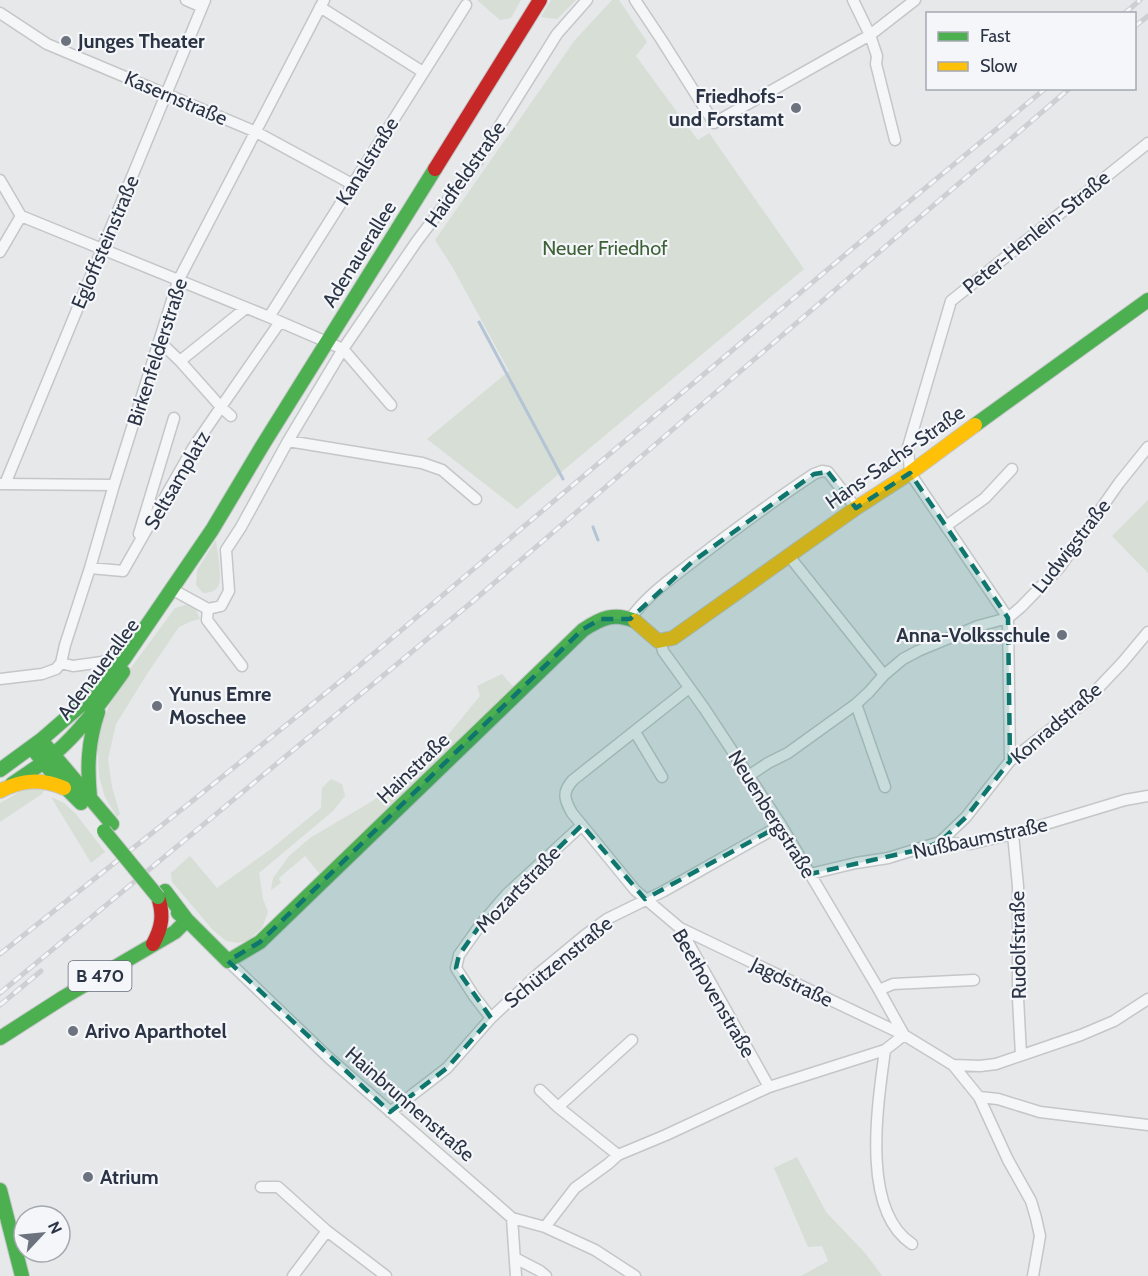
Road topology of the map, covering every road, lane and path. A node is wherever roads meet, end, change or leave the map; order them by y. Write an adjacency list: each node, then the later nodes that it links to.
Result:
1 (186, 0): 7 (street)
2 (540, 0): 28 (main road, Adenauerallee)
3 (587, 0): 29 (street, Haidfeldstraße)
4 (634, 0): 11 (street)
5 (853, 0): 11 (street)
6 (915, 0): 11 (street)
7 (204, 4): 13 (street, Egloffsteinstraße)
8 (322, 4): 12 (street); 14 (street, Birkenfelderstraße)
9 (466, 5): 12 (street, Kanalstraße)
10 (0, 14): 13 (street, Kasernstraße)
11 (870, 35): 15 (street)
12 (423, 72): 18 (street, Kanalstraße)
13 (167, 94): 14 (street, Kasernstraße); 20 (street, Egloffsteinstraße)
14 (256, 132): 18 (street, Kasernstraße); 22 (street, Birkenfelderstraße)
15 (895, 140)
16 (1148, 142): 38 (street, Peter-Henlein-Straße)
17 (0, 180): 19 (street)
18 (352, 184): 25 (street, Kanalstraße)
19 (21, 216): 20 (street); 21 (street)
20 (102, 250): 22 (street); 39 (street, Egloffsteinstraße)
21 (0, 252)
22 (178, 281): 24 (street); 27 (street, Birkenfelderstraße)
23 (1148, 300): 38 (main road, Hans-Sachs-Straße)
24 (246, 308): 25 (street); 30 (street)
25 (269, 317): 26 (street)
26 (280, 322): 28 (street); 32 (street, Seltsamplatz)
27 (159, 341): 30 (street, Seltsamplatz); 40 (street, Birkenfelderstraße)
28 (328, 342): 29 (street); 44 (main road, Adenauerallee)
29 (342, 349): 31 (street); 35 (street, Haidfeldstraße)
30 (180, 362): 32 (street, Seltsamplatz)
31 (391, 405)
32 (221, 407): 33 (street, Seltsamplatz); 45 (street, Seltsamplatz)
33 (231, 416)
34 (174, 418): 45 (street, Seltsamplatz)
35 (288, 441): 41 (street); 49 (street, Haidfeldstraße)
36 (1148, 447): 51 (street, Ludwigstraße)
37 (1012, 470): 43 (street)
38 (910, 472): 42 (main road, Hans-Sachs-Straße); 43 (street)
39 (3, 484): 40 (street)
40 (114, 485): 47 (street, Birkenfelderstraße)
41 (476, 499)
42 (856, 508): 46 (main road, Hans-Sachs-Straße); 50 (street)
43 (946, 526): 51 (street)
44 (212, 530): 48 (main road, Adenauerallee); 54 (main road, Adenauerallee)
45 (133, 555): 47 (street, Seltsamplatz)
46 (789, 556): 53 (main road, Hans-Sachs-Straße); 57 (street)
47 (90, 568): 55 (street, Birkenfelderstraße)
48 (177, 592): 49 (street); 60 (main road, Adenauerallee)
49 (208, 609): 56 (street)
50 (630, 618): 53 (main road); 86 (main road, Hainstraße)
51 (1008, 618): 57 (street, Ludwigstraße); 65 (street)
52 (1148, 632): 65 (street, Konradstraße)
53 (661, 642): 59 (street, Neuenbergstraße)
54 (124, 659): 55 (street); 63 (main road, Adenauerallee)
55 (62, 663): 58 (street)
56 (242, 666)
57 (884, 675): 61 (street, Ludwigstraße)
58 (0, 679)
59 (689, 688): 62 (street); 67 (street, Neuenbergstraße)
60 (102, 702): 64 (main road, Adenauerallee); 74 (main road)
61 (856, 704): 67 (street, Ludwigstraße); 70 (street)
62 (635, 732): 68 (street); 75 (street, Beethovenstraße)
63 (37, 744): 64 (main road); 66 (main road, Adenauerallee)
64 (48, 758): 69 (main road, Adenauerallee); 72 (main road); 74 (main road)
65 (1010, 761): 79 (street, Konradstraße)
66 (0, 771)
67 (750, 775): 76 (street, Neuenbergstraße)
68 (662, 777)
69 (12, 784): 71 (main road, Adenauerallee); 72 (main road)
70 (885, 787)
71 (0, 791)
72 (70, 791): 77 (main road)
73 (1148, 796): 78 (street, Nußbaumstraße)
74 (90, 797): 77 (main road)
75 (582, 825): 82 (street, Beethovenstraße); 90 (street, Mozartstraße)
76 (781, 825): 80 (street, Neuenbergstraße); 82 (street, Schützenstraße)
77 (108, 828): 81 (main road, Hainbrunnenstraße)
78 (1013, 834): 79 (street, Nußbaumstraße); 95 (street, Rudolfstraße)
79 (940, 842): 80 (street, Nußbaumstraße)
80 (810, 874): 88 (street, Neuenbergstraße)
81 (162, 894): 83 (main road, Hainbrunnenstraße); 85 (main road, B 470)
82 (645, 899): 84 (street, Beethovenstraße); 90 (street, Schützenstraße)
83 (187, 920): 85 (main road, B 470); 86 (main road, Hainbrunnenstraße)
84 (680, 928): 91 (street, Jagdstraße); 97 (street, Beethovenstraße)
85 (152, 945): 92 (main road, B 470)
86 (228, 961): 101 (street, Hainbrunnenstraße)
87 (974, 980): 88 (street)
88 (879, 990): 91 (street, Neuenbergstraße)
89 (1148, 999): 95 (street)
90 (491, 1018): 101 (street, Schützenstraße)
91 (904, 1035): 94 (street); 96 (street, Neuenbergstraße)
92 (0, 1038)
93 (632, 1040): 100 (street)
94 (885, 1050): 97 (street); 109 (street)
95 (1021, 1055): 96 (street)
96 (953, 1065): 99 (street, Neuenbergstraße)
97 (769, 1087): 103 (street)
98 (540, 1090): 100 (street)
99 (979, 1098): 102 (street); 117 (street, Neuenbergstraße)
100 (558, 1107): 103 (street)
101 (390, 1112): 106 (street, Hainbrunnenstraße)
102 (1148, 1125)
103 (618, 1155): 107 (street)
104 (261, 1187): 108 (street)
105 (0, 1190): 111 (main road)
106 (512, 1218): 107 (street, Hainbrunnenstraße); 110 (street)
107 (545, 1227): 116 (street, Hainbrunnenstraße)
108 (327, 1231): 112 (street); 113 (street)
109 (912, 1244)
110 (515, 1258): 114 (street); 115 (street)
111 (22, 1276)
112 (293, 1276)
113 (386, 1276)
114 (516, 1276)
115 (546, 1276)
116 (635, 1276)
117 (1033, 1276)

